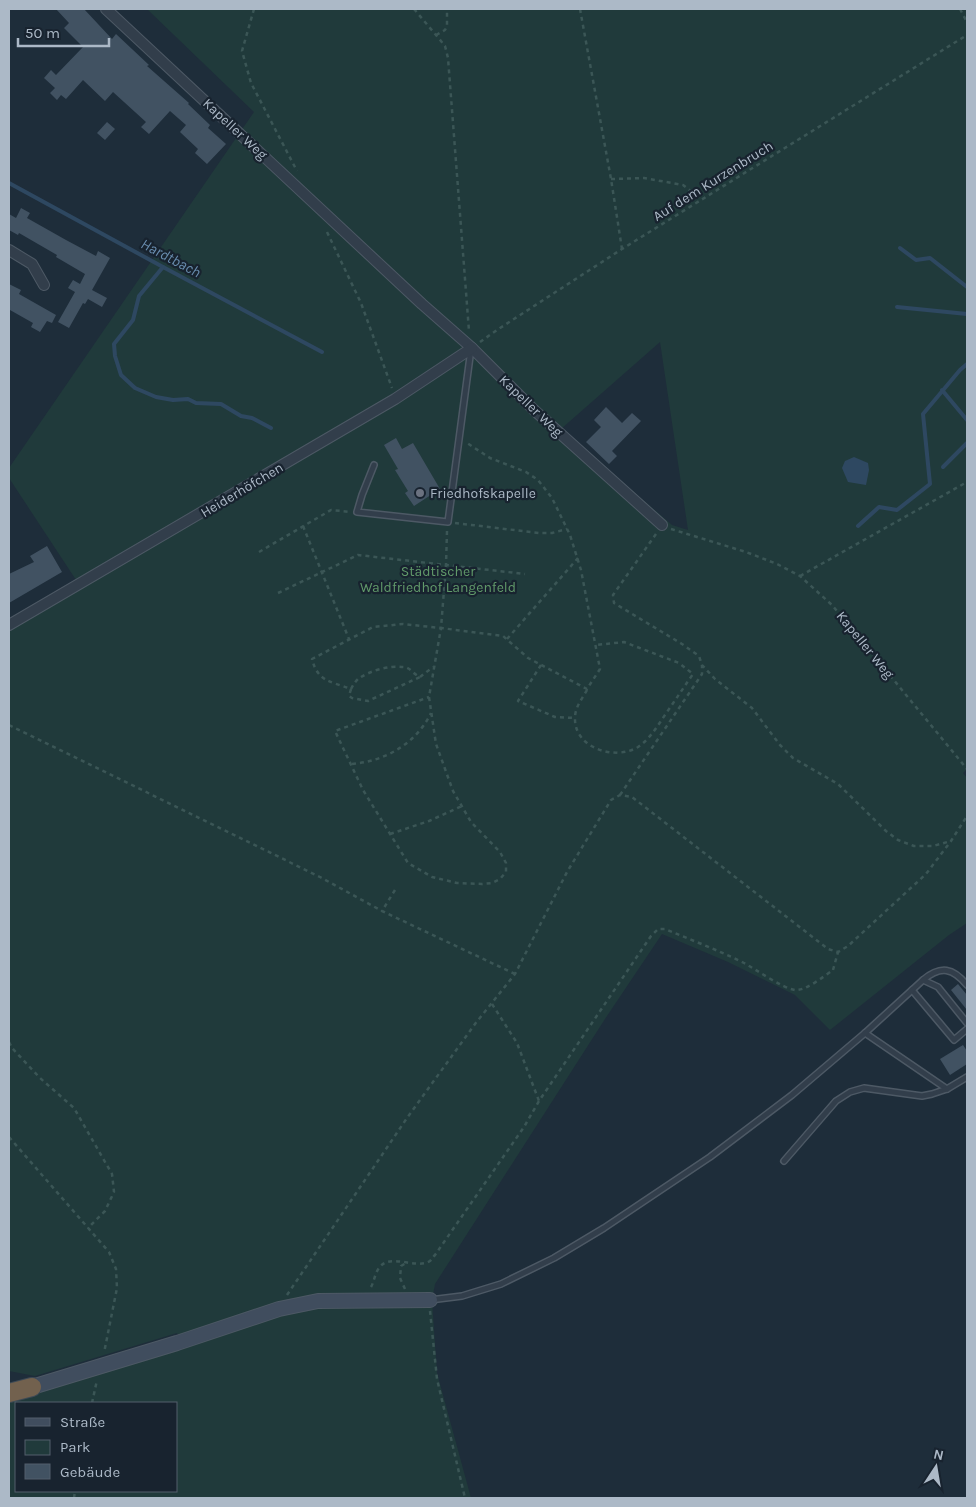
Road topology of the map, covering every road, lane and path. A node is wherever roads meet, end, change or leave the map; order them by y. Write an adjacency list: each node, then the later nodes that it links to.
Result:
1 (106, 9): 17 (street, Kapeller Weg)
2 (254, 9): 10 (path)
3 (414, 9): 8 (path)
4 (447, 9): 8 (path)
5 (580, 9): 11 (path)
6 (960, 9): 7 (path)
7 (967, 22)
8 (436, 35): 17 (path)
9 (967, 35): 12 (path, Auf dem Kurzenbruch)
10 (299, 175)
11 (611, 179): 12 (path); 14 (path)
12 (701, 199): 14 (path, Auf dem Kurzenbruch)
13 (324, 226): 18 (path)
14 (622, 249): 17 (path, Auf dem Kurzenbruch)
15 (9, 250): 16 (street)
16 (44, 285)
17 (472, 348): 18 (street, Heiderhöfchen); 19 (lane); 24 (street, Kapeller Weg)
18 (395, 399): 34 (street, Heiderhöfchen)
19 (460, 438): 23 (lane); 26 (path)
20 (374, 465): 22 (lane)
21 (967, 482): 32 (path)
22 (357, 512): 23 (lane); 25 (path)
23 (448, 522): 26 (path); 29 (path)
24 (662, 525): 32 (path, Kapeller Weg); 40 (path)
25 (303, 526): 27 (path); 30 (path)
26 (567, 529): 28 (path)
27 (259, 552)
28 (578, 558): 37 (path); 38 (path)
29 (446, 565): 30 (path); 31 (path); 35 (path)
30 (322, 572): 33 (path); 36 (path)
31 (525, 574)
32 (800, 576): 50 (path, Kapeller Weg)
33 (278, 593)
34 (9, 625)
35 (440, 628): 36 (path); 37 (path); 41 (path)
36 (349, 639): 43 (path)
37 (507, 639): 39 (path)
38 (596, 645): 44 (path); 47 (path)
39 (541, 665): 44 (path); 47 (path)
40 (702, 665): 51 (path); 55 (path)
41 (434, 666): 42 (path); 45 (path)
42 (420, 677): 43 (path); 43 (path)
43 (351, 689)
44 (587, 690): 47 (path)
45 (429, 697): 46 (path); 49 (path)
46 (431, 711): 49 (path); 52 (path)
47 (575, 718)
48 (9, 725): 57 (path)
49 (351, 764): 54 (path)
50 (967, 769)
51 (620, 795): 58 (path); 59 (path)
52 (462, 806): 54 (path); 54 (path)
53 (967, 816): 55 (path)
54 (390, 834)
55 (951, 841): 58 (path)
56 (395, 890): 57 (path)
57 (382, 911): 59 (path)
58 (838, 952): 70 (path)
59 (515, 974): 63 (path)
60 (923, 980): 61 (lane); 62 (lane); 64 (lane)
61 (967, 985)
62 (912, 990): 65 (lane); 66 (lane)
63 (492, 1004): 70 (path); 78 (path)
64 (967, 1023)
65 (967, 1029)
66 (865, 1033): 69 (lane); 77 (lane)
67 (9, 1042): 73 (path)
68 (967, 1077): 69 (lane)
69 (947, 1088): 72 (lane)
70 (539, 1101): 74 (path)
71 (9, 1137): 73 (path)
72 (784, 1161)
73 (88, 1228): 79 (path)
74 (407, 1262): 75 (path); 76 (path)
75 (366, 1300): 76 (street); 78 (street)
76 (412, 1300): 77 (street)
77 (430, 1300): 84 (path)
78 (278, 1309): 79 (street)
79 (101, 1367): 81 (street); 83 (path)
80 (9, 1383): 81 (highway)
81 (32, 1387): 82 (highway)
82 (9, 1393)
83 (92, 1402)
84 (466, 1498)

